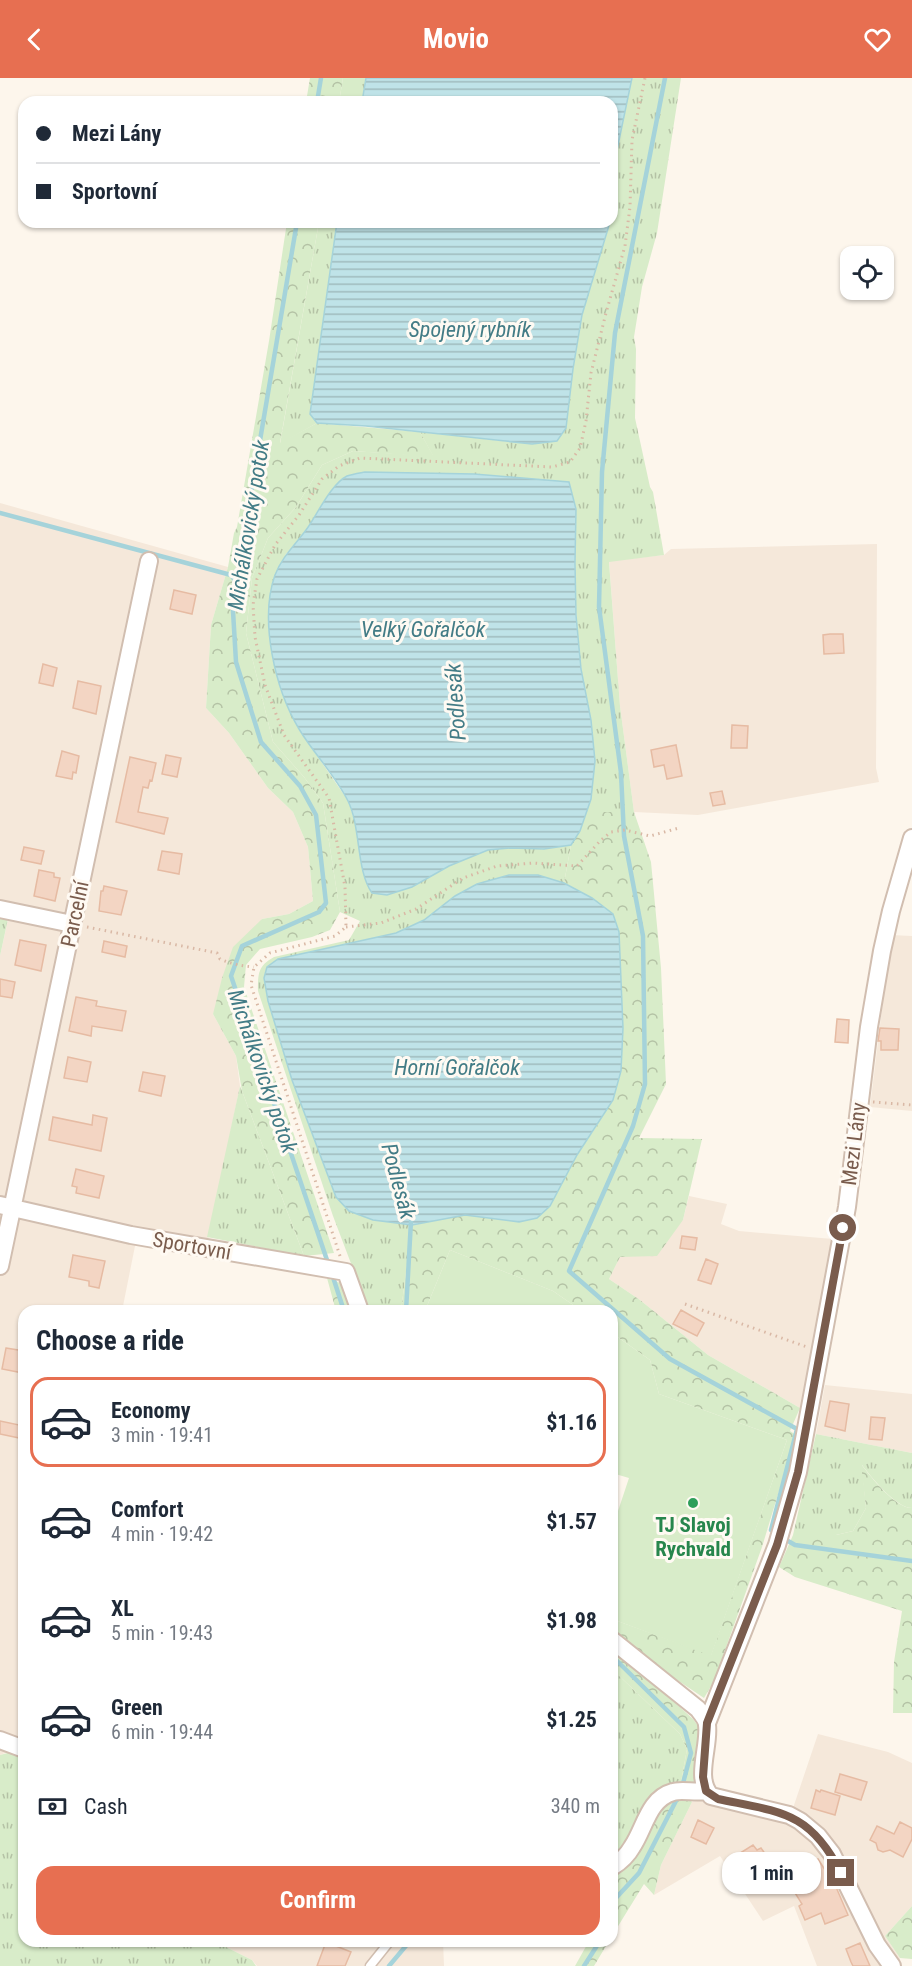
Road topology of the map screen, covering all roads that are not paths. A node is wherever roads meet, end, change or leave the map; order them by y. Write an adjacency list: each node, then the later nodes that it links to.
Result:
1 (149, 561): 4 (street, Parcelní)
2 (912, 837): 9 (street, Mezi Lány)
3 (0, 909): 4 (street)
4 (72, 924): 5 (street, Parcelní)
5 (6, 1207): 6 (street, Parcelní); 7 (street, Sportovní)
6 (0, 1266)
7 (357, 1305)
8 (618, 1645): 9 (street)
9 (707, 1723): 12 (street)
10 (0, 1740): 11 (street)
11 (18, 1747)
12 (700, 1792): 13 (street); 16 (street)
13 (618, 1864)
14 (385, 1947): 15 (lane)
15 (370, 1966)
16 (892, 1966)

